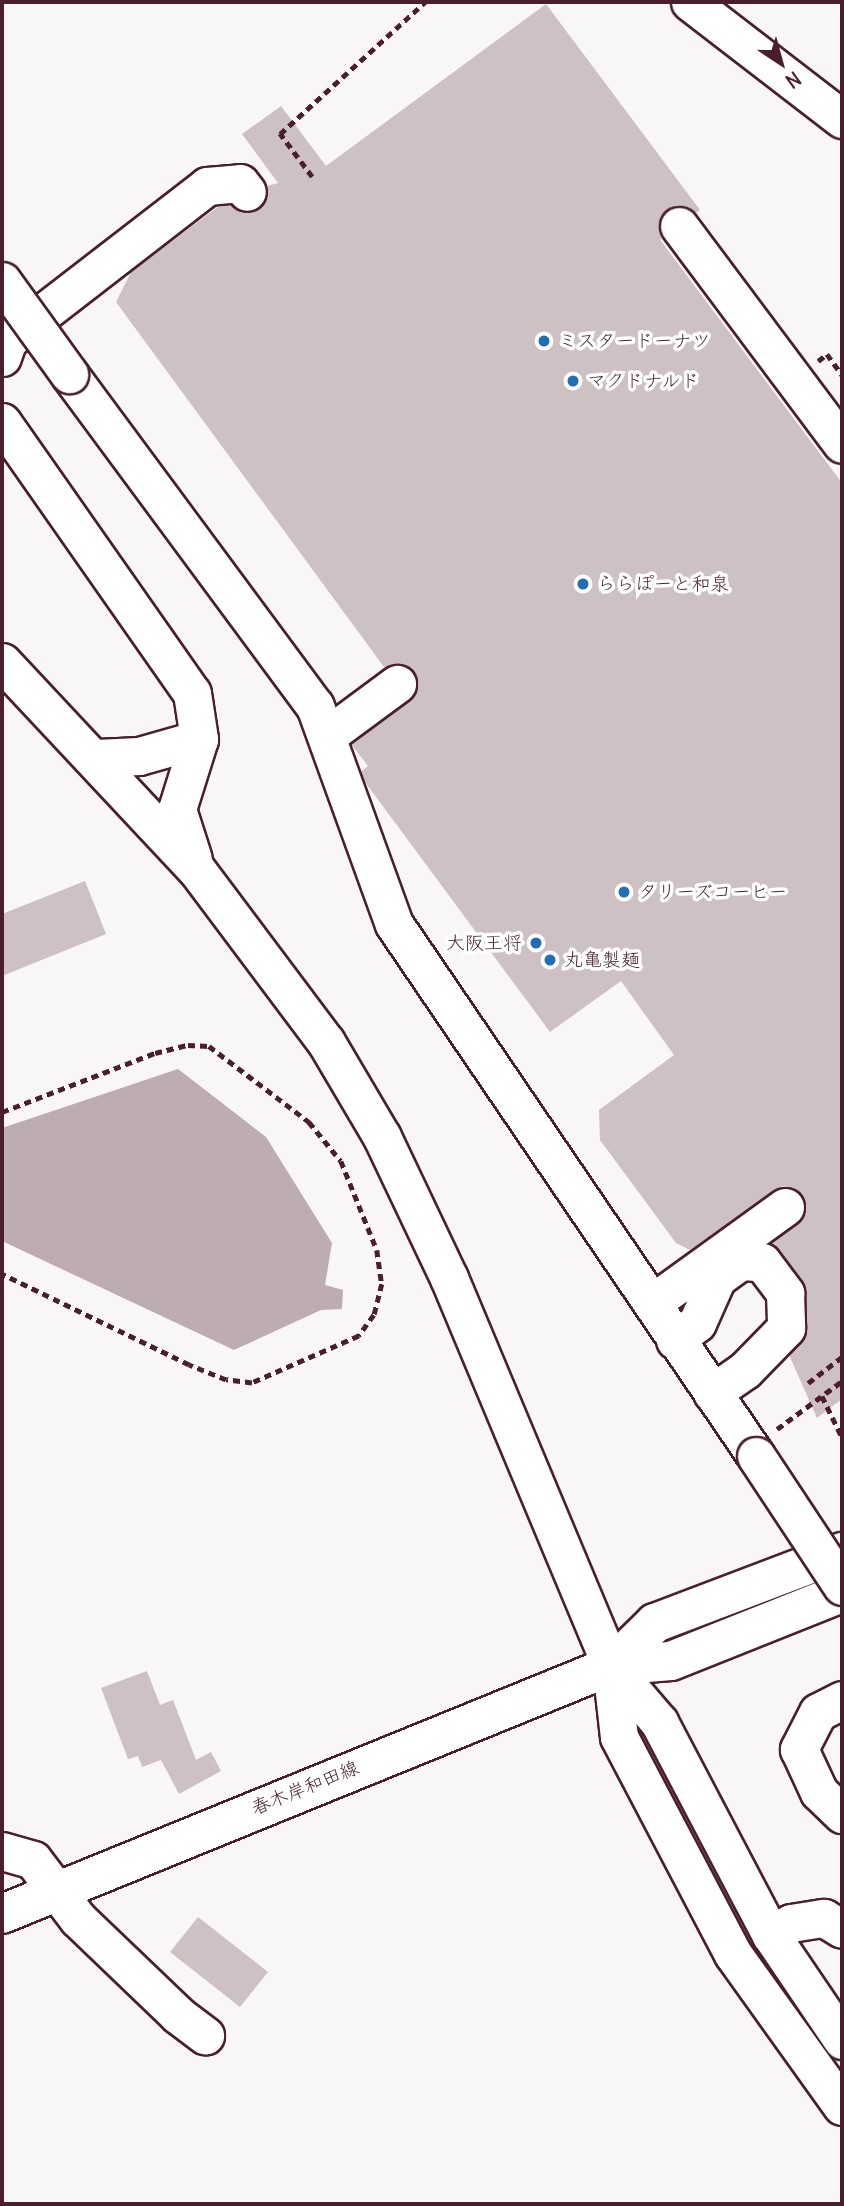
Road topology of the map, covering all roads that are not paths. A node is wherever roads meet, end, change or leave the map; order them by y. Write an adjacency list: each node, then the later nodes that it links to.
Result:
1 (690, 2): 2 (street)
2 (842, 119)
3 (247, 192): 6 (street)
4 (680, 226): 8 (street, bridge)
5 (2, 281): 11 (street, bridge)
6 (2, 357)
7 (2, 422): 12 (street)
8 (842, 444)
9 (2, 662): 13 (street)
10 (397, 684): 11 (street)
11 (328, 735): 16 (street)
12 (199, 739): 13 (street); 14 (street)
13 (96, 758): 14 (street)
14 (196, 869): 22 (street)
15 (785, 1207): 16 (street)
16 (652, 1303): 17 (street)
17 (675, 1340): 18 (street); 18 (street)
18 (712, 1393): 20 (street, bridge)
19 (842, 1552): 22 (main road, 春木岸和田線)
20 (842, 1586)
21 (842, 1593): 22 (main road, 春木岸和田線)
22 (611, 1666): 26 (main road, 春木岸和田線); 29 (street); 32 (street)
23 (842, 1700): 24 (street)
24 (842, 1814)
25 (2, 1851): 26 (street)
26 (57, 1888): 27 (main road, 春木岸和田線); 30 (street)
27 (2, 1913)
28 (842, 1929): 29 (street)
29 (771, 1935): 31 (street)
30 (205, 2035)
31 (842, 2040)
32 (842, 2106)

